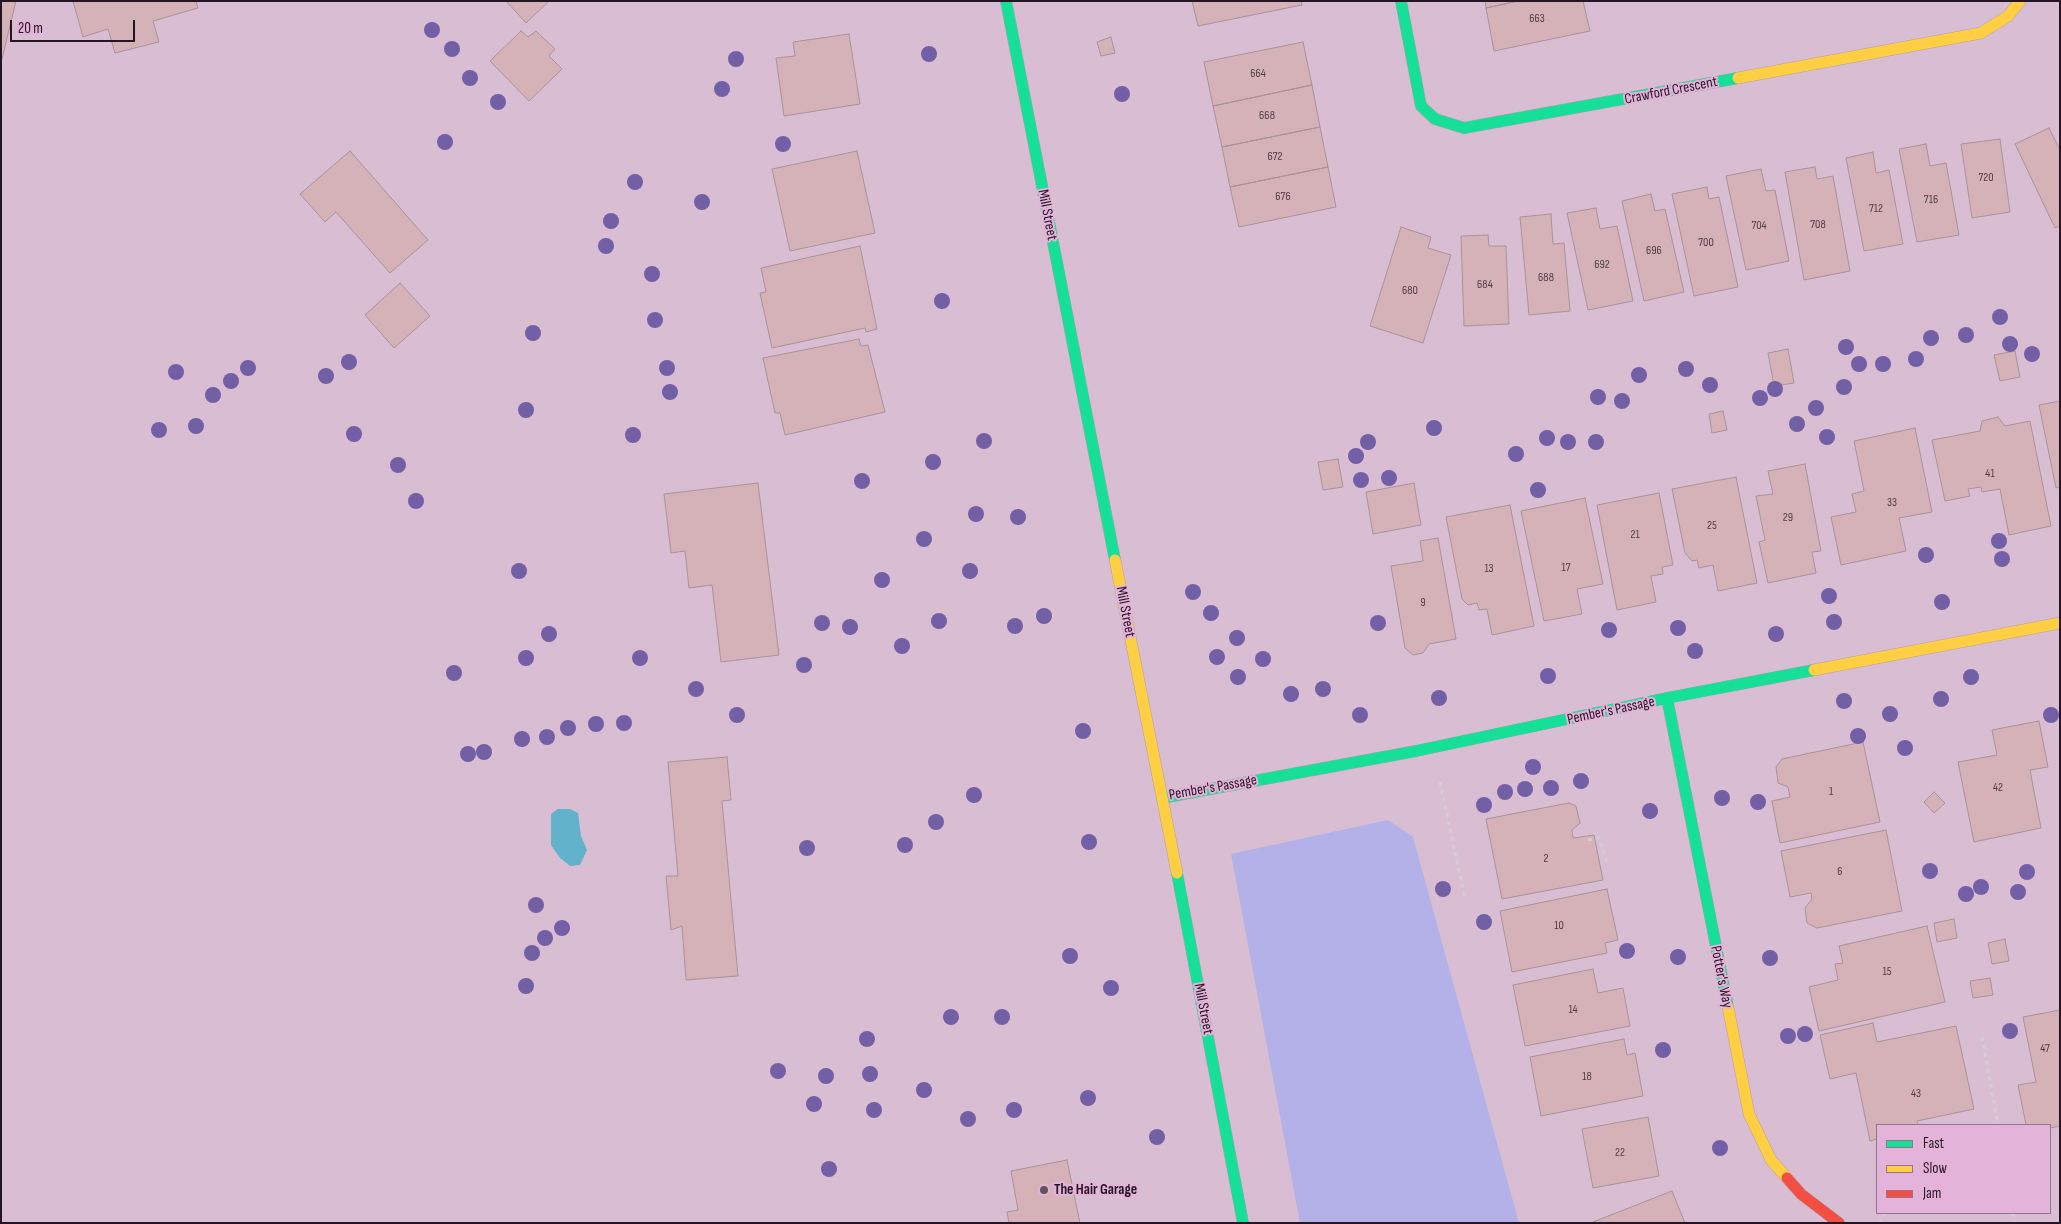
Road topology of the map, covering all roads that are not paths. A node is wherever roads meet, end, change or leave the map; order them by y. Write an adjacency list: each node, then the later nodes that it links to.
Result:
1 (1006, 1): 6 (street, Mill Street)
2 (1401, 1): 3 (street, Crawford Crescent)
3 (2020, 1)
4 (2060, 623): 5 (street, Pember's Passage)
5 (1667, 698): 6 (street, Pember's Passage); 8 (street, Potter's Way)
6 (1162, 798): 7 (street, Mill Street)
7 (1243, 1223)
8 (1839, 1223)

